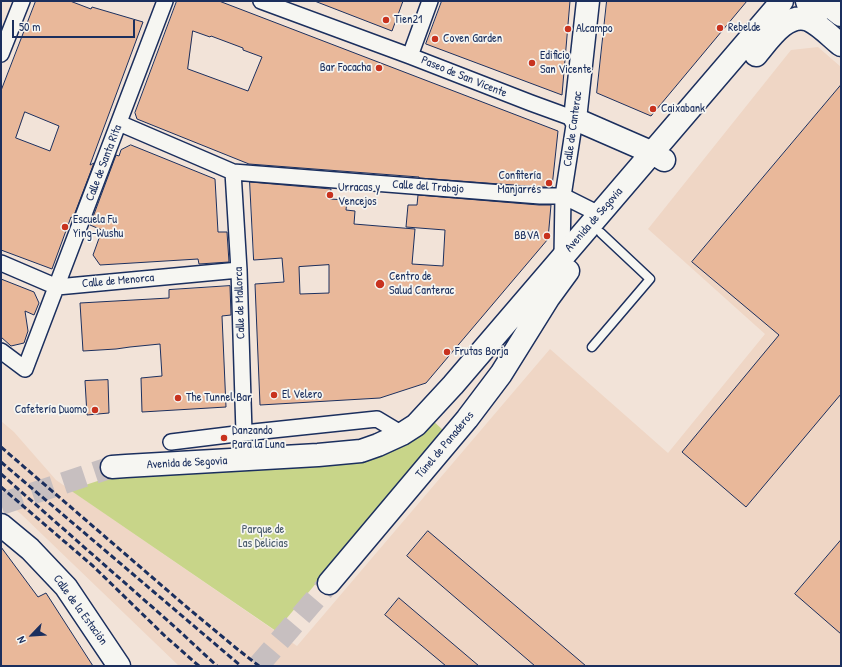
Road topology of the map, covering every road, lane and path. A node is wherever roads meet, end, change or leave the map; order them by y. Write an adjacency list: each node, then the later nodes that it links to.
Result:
1 (22, 1): 12 (street)
2 (165, 1): 15 (street, Calle de Santa Rita)
3 (261, 1): 13 (street, Paseo de San Vicente)
4 (430, 1): 13 (street)
5 (588, 1): 14 (main road, Calle de Canterac)
6 (782, 1): 16 (main road, Avenida de Segovia)
7 (807, 1): 10 (main road)
8 (823, 1): 9 (main road)
9 (841, 15)
10 (818, 25): 11 (main road); 16 (main road, Avenida de Segovia)
11 (841, 45)
12 (1, 54)
13 (410, 56): 14 (street, Paseo de San Vicente)
14 (575, 119): 16 (main road, Paseo de San Vicente); 18 (street, Calle de Canterac)
15 (119, 123): 17 (street, Calle del Trabajo); 23 (street, Calle de Santa Rita)
16 (658, 157): 19 (main road, Avenida de Segovia)
17 (233, 172): 18 (street, Calle del Trabajo); 22 (street, Calle de Mallorca)
18 (564, 196): 19 (street, Calle del Trabajo); 20 (street, Calle de Canterac)
19 (600, 223): 20 (main road, Avenida de Segovia); 24 (main road, Avenida de Segovia); 25 (lane)
20 (562, 257): 28 (main road, Avenida de Segovia)
21 (1, 263): 23 (street, Calle de Menorca)
22 (239, 270): 23 (street, Calle de Menorca); 27 (street, Calle de Mallorca)
23 (57, 287): 26 (street, Calle de Santa Rita)
24 (549, 297): 32 (main road, Túnel de Panaderos)
25 (592, 347)
26 (1, 351)
27 (244, 433): 28 (street, Avenida de Segovia); 29 (street, Avenida de Segovia)
28 (402, 434): 30 (main road, Avenida de Segovia)
29 (171, 442)
30 (112, 467)
31 (1, 525): 33 (main road, Calle de la Estación)
32 (329, 583)
33 (119, 666)

